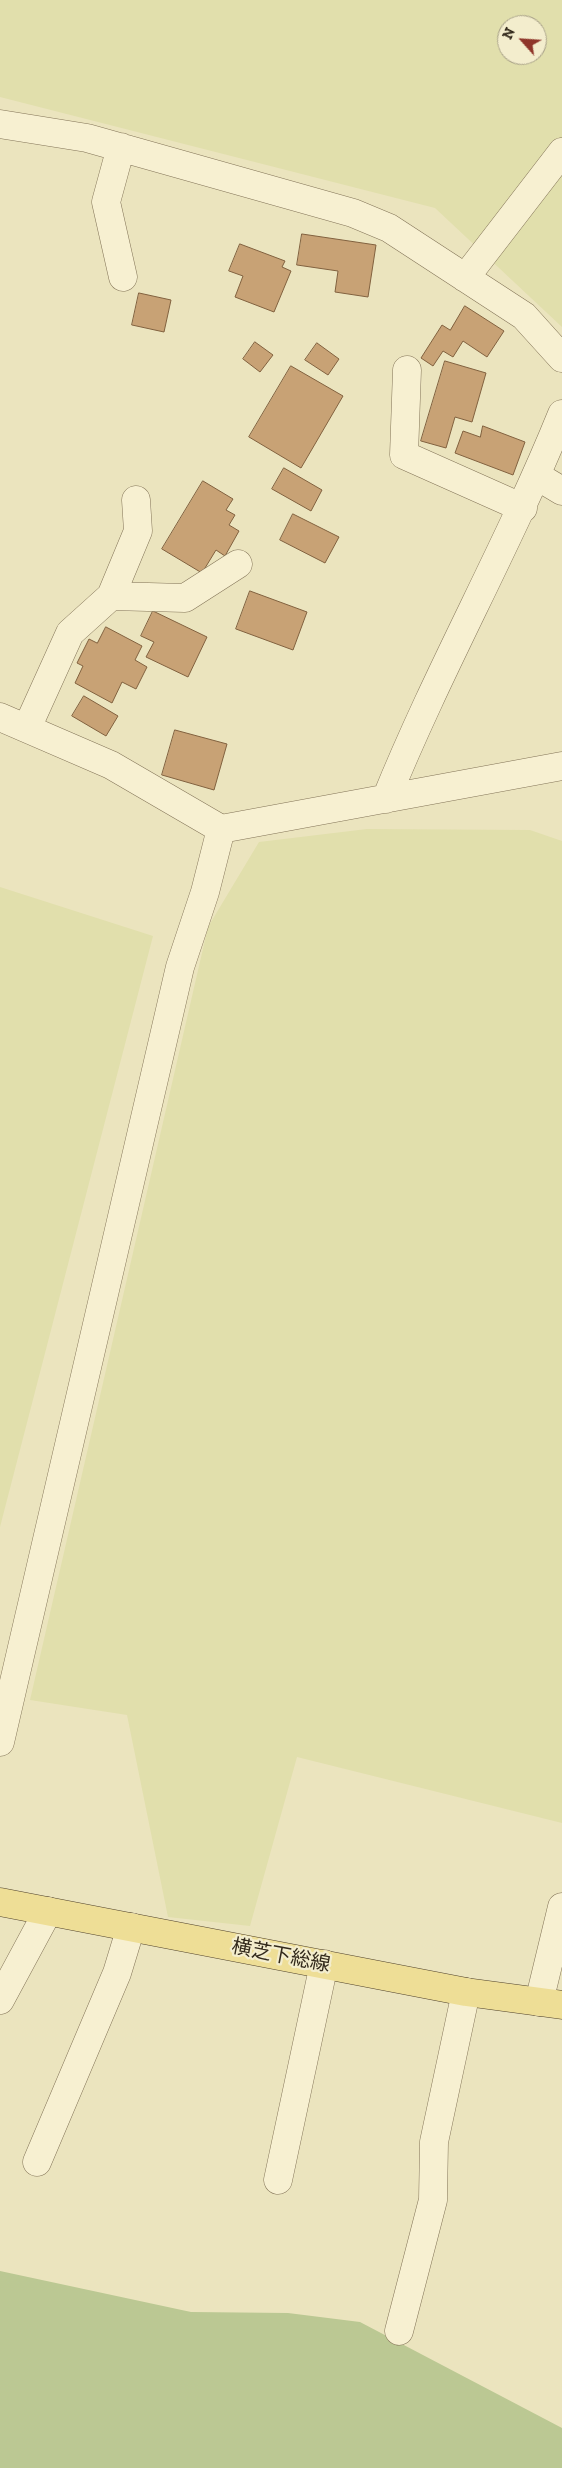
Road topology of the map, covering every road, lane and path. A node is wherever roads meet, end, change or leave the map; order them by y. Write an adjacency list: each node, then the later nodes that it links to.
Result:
1 (0, 124): 2 (street)
2 (121, 147): 4 (street); 5 (street)
3 (562, 152): 5 (street)
4 (123, 276)
5 (465, 278): 6 (street)
6 (562, 358)
7 (407, 370): 12 (street)
8 (562, 414): 9 (street)
9 (537, 476): 10 (street); 12 (street)
10 (562, 491)
11 (136, 500): 14 (street)
12 (523, 508): 18 (street)
13 (238, 564): 14 (street)
14 (110, 596): 16 (street)
15 (0, 717): 16 (street)
16 (27, 728): 19 (street)
17 (562, 766): 18 (street)
18 (386, 799): 19 (street)
19 (221, 829): 20 (street)
20 (0, 1742)
21 (0, 1902): 23 (main road, 横芝下総線)
22 (562, 1907): 28 (street)
23 (48, 1911): 24 (main road, 横芝下総線); 27 (street)
24 (131, 1928): 25 (main road, 横芝下総線); 29 (street)
25 (324, 1964): 26 (main road, 横芝下総線); 30 (street)
26 (466, 1992): 28 (main road, 横芝下総線); 31 (street)
27 (0, 2000)
28 (551, 2003)
29 (37, 2162)
30 (278, 2180)
31 (399, 2331)

